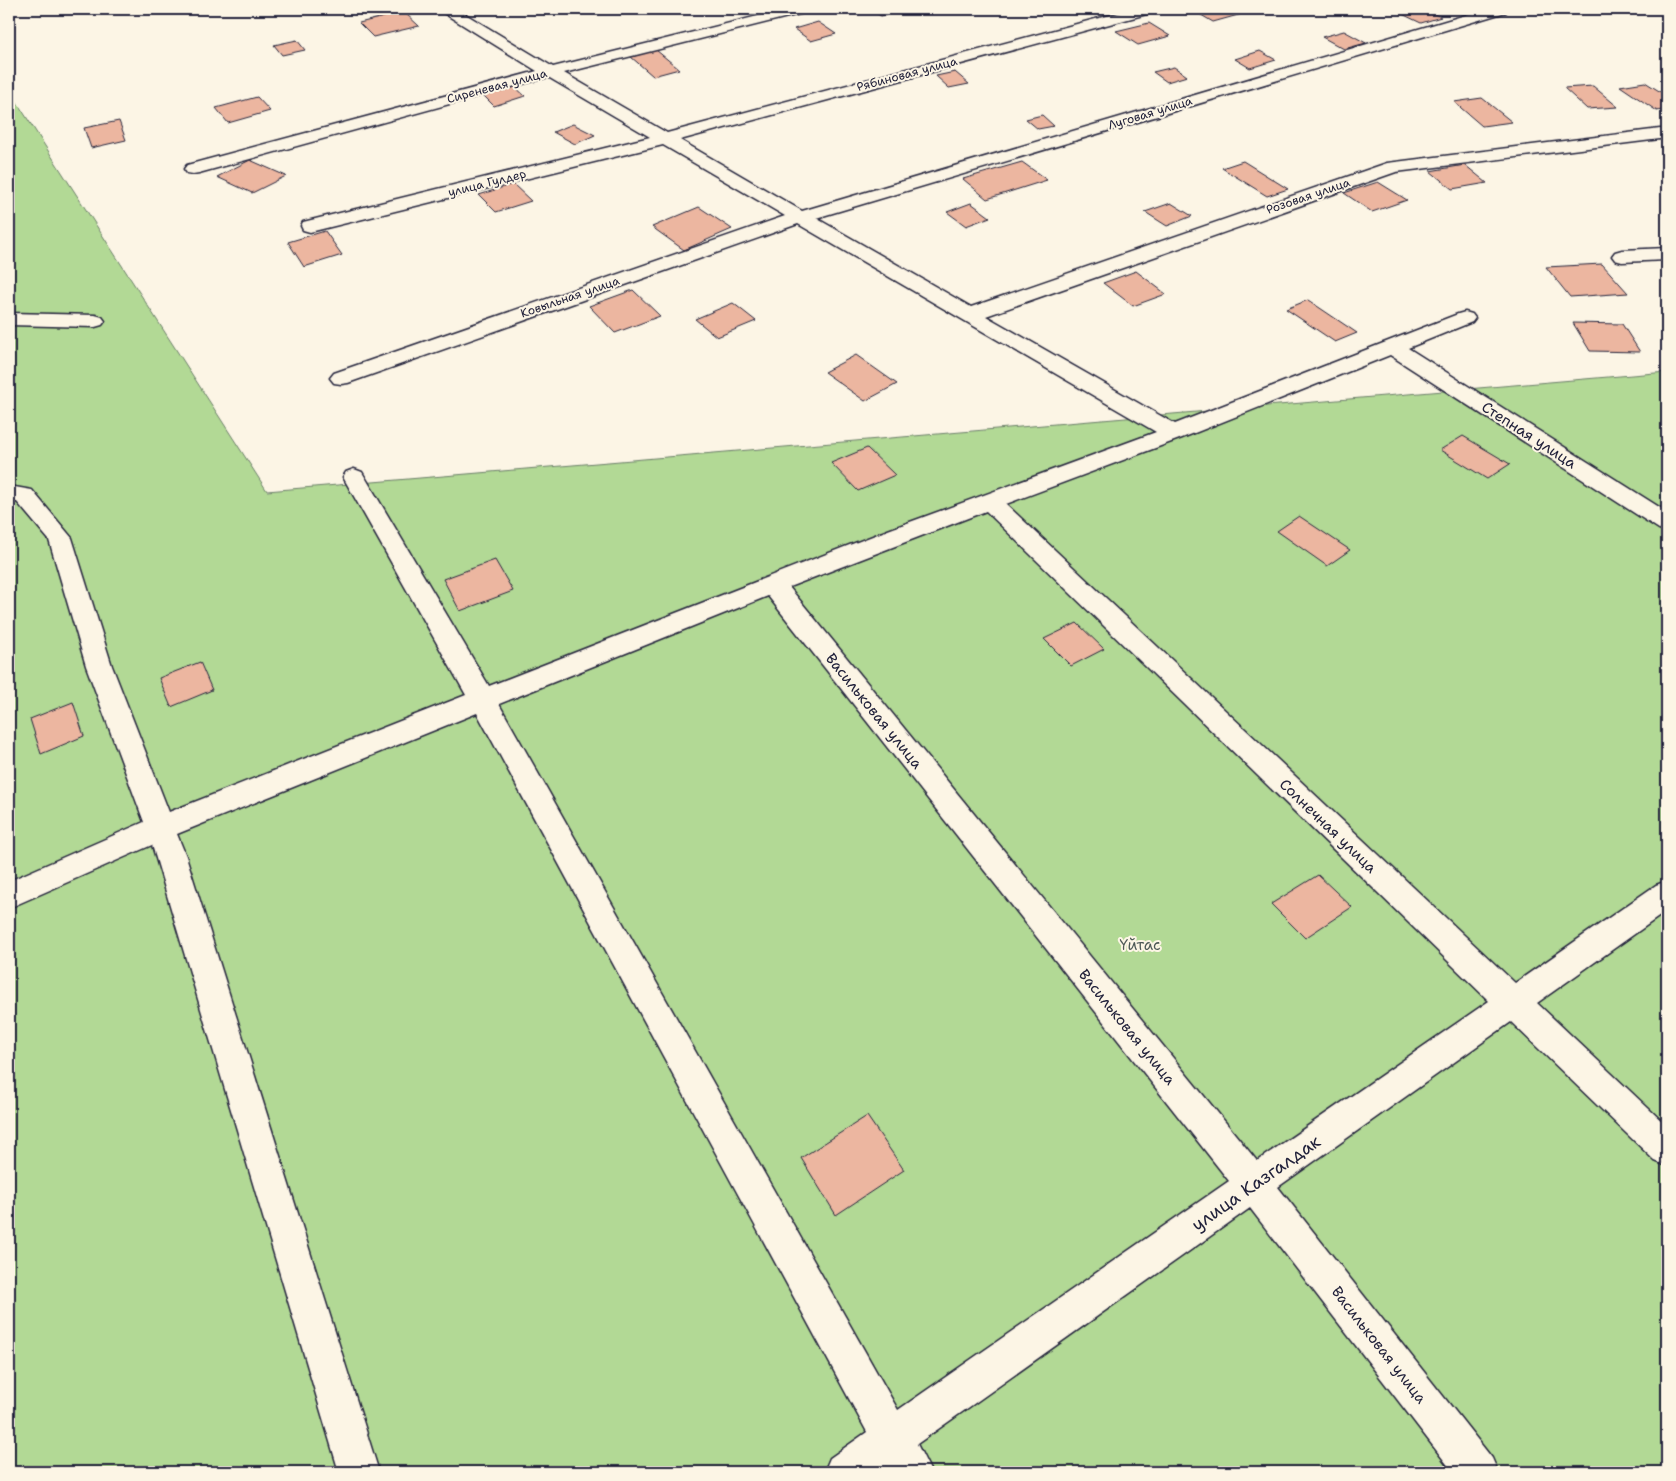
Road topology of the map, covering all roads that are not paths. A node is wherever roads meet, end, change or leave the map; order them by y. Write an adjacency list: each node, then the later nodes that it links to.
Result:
1 (446, 9): 5 (street)
2 (803, 9): 5 (street, Сиреневая улица)
3 (1149, 9): 7 (street, Рябиновая улица)
4 (1501, 9): 9 (street, Луговая улица)
5 (550, 72): 7 (street); 8 (street, Сиреневая улица)
6 (1660, 134): 13 (street, Розовая улица)
7 (665, 139): 9 (street); 10 (street, улица Гулдер)
8 (193, 169)
9 (800, 217): 13 (street); 18 (street, Ковыльная улица)
10 (310, 226)
11 (1667, 254): 12 (street)
12 (1622, 256)
13 (969, 314): 19 (street)
14 (1465, 318): 17 (street)
15 (9, 319): 16 (street)
16 (95, 321)
17 (1392, 347): 19 (street); 23 (street, Степная улица)
18 (341, 378)
19 (1174, 432): 22 (street)
20 (354, 476): 25 (street)
21 (9, 494): 26 (street)
22 (989, 501): 24 (street); 29 (street, Солнечная улица)
23 (1667, 523)
24 (773, 584): 25 (street); 31 (street, Васильковая улица)
25 (483, 700): 26 (street); 32 (street)
26 (160, 828): 28 (street); 33 (street)
27 (1667, 894): 29 (street, улица Казгалдак)
28 (9, 895)
29 (1512, 1002): 30 (street, Солнечная улица); 31 (street, улица Казгалдак)
30 (1667, 1150)
31 (1254, 1185): 32 (street, улица Казгалдак); 36 (street, Васильковая улица)
32 (892, 1439): 34 (street, улица Казгалдак); 35 (street)
33 (359, 1472)
34 (844, 1472)
35 (911, 1472)
36 (1478, 1472)

